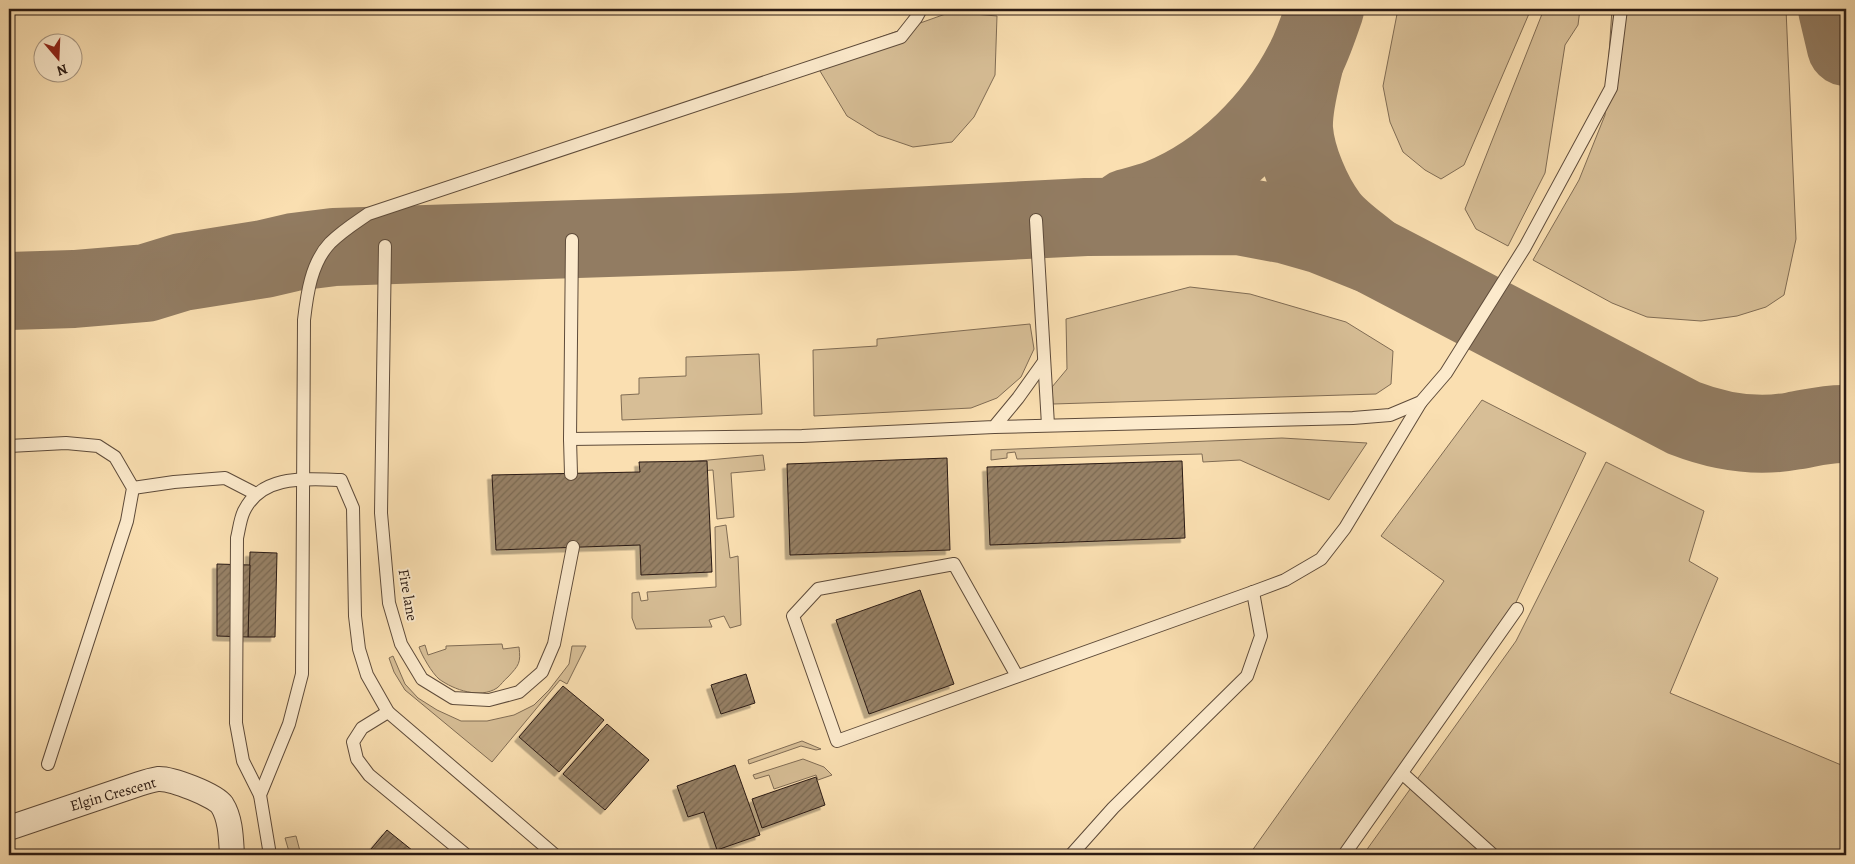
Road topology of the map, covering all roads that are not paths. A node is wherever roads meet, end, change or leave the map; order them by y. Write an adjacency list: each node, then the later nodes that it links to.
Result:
1 (921, 9): 13 (lane)
2 (1621, 9): 7 (lane)
3 (1036, 220): 6 (lane)
4 (572, 240): 10 (lane)
5 (385, 246): 16 (lane, Fire lane)
6 (1044, 363): 8 (lane); 9 (lane)
7 (1420, 402): 8 (lane); 17 (lane)
8 (1048, 425): 9 (lane)
9 (994, 427): 10 (lane)
10 (570, 439): 12 (lane)
11 (9, 446): 14 (lane)
12 (571, 474)
13 (304, 478): 15 (lane); 20 (lane); 23 (lane)
14 (133, 488): 15 (lane); 21 (lane)
15 (256, 494): 23 (lane)
16 (573, 547)
17 (1253, 592): 19 (lane); 29 (lane)
18 (1517, 609): 22 (lane)
19 (1017, 676): 19 (lane)
20 (388, 712): 27 (lane); 28 (lane)
21 (48, 764)
22 (1403, 774): 30 (lane); 31 (lane)
23 (260, 795): 26 (lane)
24 (9, 828): 25 (street, Elgin Crescent)
25 (232, 855)
26 (270, 855)
27 (466, 855)
28 (555, 855)
29 (1071, 855)
30 (1344, 855)
31 (1493, 855)

